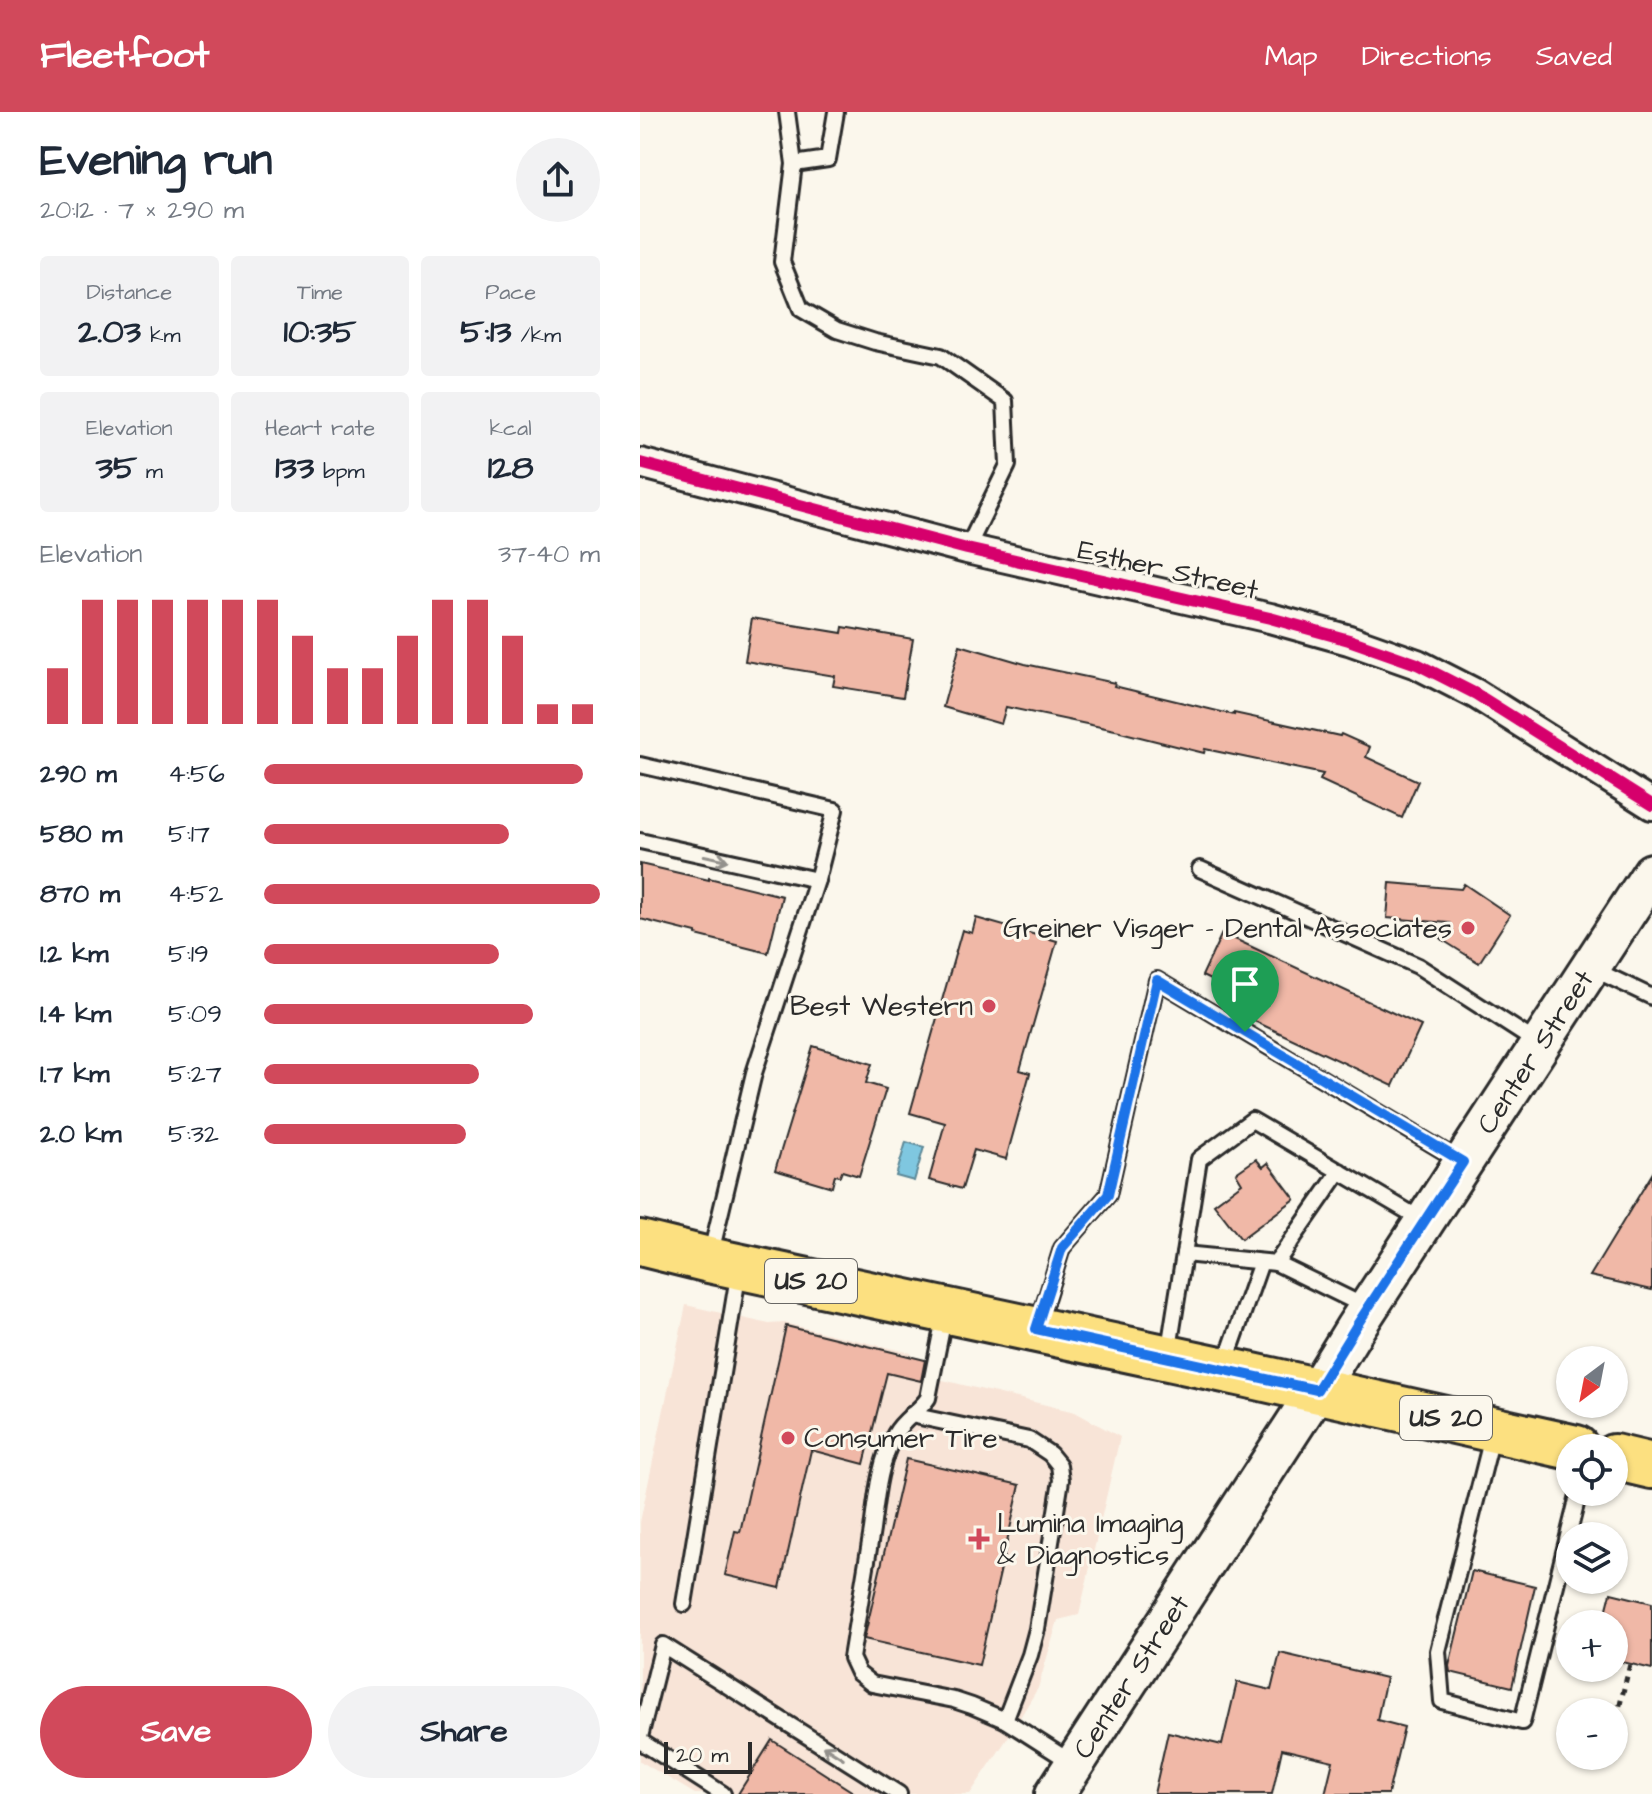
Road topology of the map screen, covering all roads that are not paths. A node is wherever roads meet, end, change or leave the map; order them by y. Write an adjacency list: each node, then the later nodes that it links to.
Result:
1 (787, 112): 3 (lane)
2 (836, 112): 3 (lane)
3 (794, 164): 5 (lane)
4 (640, 463): 5 (street, Esther Street)
5 (967, 549): 7 (street, Esther Street)
6 (640, 765): 11 (lane)
7 (1652, 805)
8 (640, 841): 11 (lane, one-way to 11)
9 (1200, 869): 14 (lane)
10 (1652, 873): 12 (main road, Center Street)
11 (817, 880): 21 (lane)
12 (1590, 968): 13 (lane); 14 (main road, Center Street)
13 (1652, 997)
14 (1540, 1044): 15 (main road, Center Street)
15 (1463, 1162): 17 (main road, Center Street); 25 (lane)
16 (1340, 1171): 17 (lane); 19 (lane); 22 (lane)
17 (1424, 1221): 23 (main road, Center Street)
18 (640, 1243): 21 (main road, US 20)
19 (1184, 1254): 20 (lane); 26 (lane)
20 (1261, 1262): 22 (lane); 27 (lane)
21 (724, 1263): 24 (main road, US 20); 35 (lane)
22 (1276, 1263): 23 (lane)
23 (1368, 1308): 28 (main road, Center Street)
24 (945, 1309): 25 (main road, US 20); 29 (lane)
25 (1036, 1329): 26 (main road, US 20)
26 (1167, 1358): 27 (main road, US 20)
27 (1223, 1369): 28 (main road, US 20)
28 (1317, 1390): 30 (main road, US 20); 38 (main road, Center Street)
29 (911, 1415): 36 (lane); 36 (lane)
30 (1494, 1429): 31 (main road, US 20); 34 (lane)
31 (1556, 1443)
32 (1628, 1460): 33 (main road)
33 (1652, 1466)
34 (1576, 1506)
35 (684, 1604)
36 (1005, 1720): 38 (lane)
37 (640, 1739): 39 (lane); 40 (lane, one-way to 37)
38 (1064, 1779)
39 (723, 1794)
40 (899, 1794)

